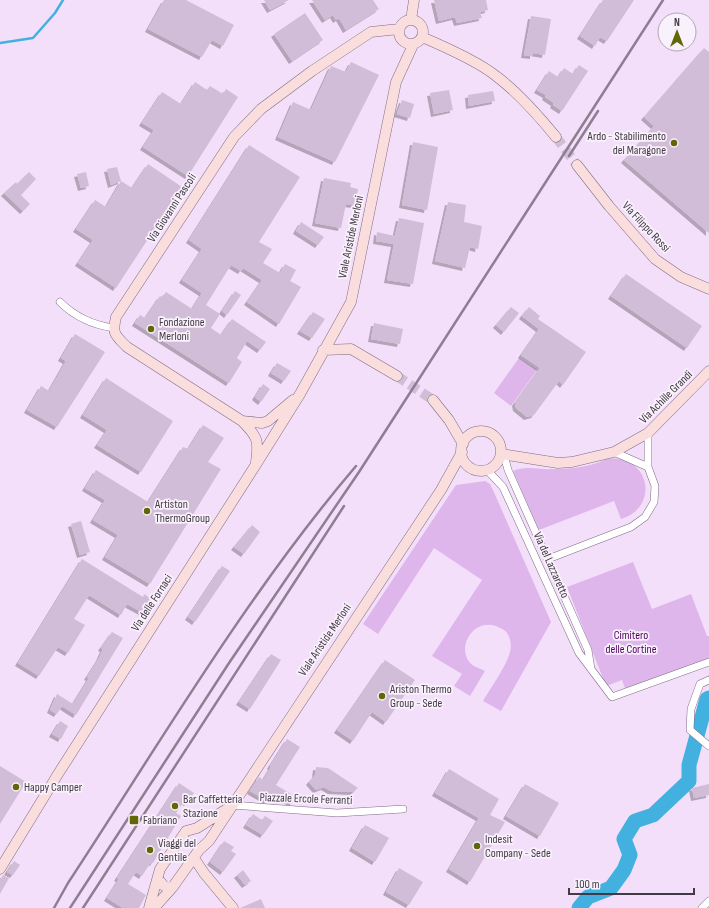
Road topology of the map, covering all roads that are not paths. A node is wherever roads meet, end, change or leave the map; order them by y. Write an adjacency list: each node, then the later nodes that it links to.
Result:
1 (414, 0): 2 (main road)
2 (411, 20): 3 (main road); 4 (main road)
3 (399, 29): 5 (main road); 10 (main road, Via Giovanni Pascoli)
4 (422, 37): 5 (main road, Viale Aristide Merloni); 6 (main road)
5 (413, 45): 11 (main road, Viale Aristide Merloni)
6 (556, 138)
7 (577, 165): 8 (main road, Via Filippo Rossi)
8 (709, 289)
9 (60, 302): 10 (street)
10 (114, 328): 16 (main road)
11 (324, 350): 13 (main road); 14 (main road, Via delle Fornaci)
12 (709, 371): 17 (main road, Via Achille Grandi)
13 (397, 376)
14 (300, 394): 16 (main road); 21 (main road, Via delle Fornaci)
15 (433, 400): 18 (main road)
16 (242, 421): 21 (main road)
17 (648, 433): 19 (main road, Via Achille Grandi); 23 (street, Via del Lazzaretto)
18 (462, 448): 20 (main road, Viale Aristide Merloni); 22 (main road); 25 (main road, Viale Aristide Merloni)
19 (614, 452): 20 (main road, Via Achille Grandi); 23 (street)
20 (502, 455): 24 (main road); 26 (street, Via del Lazzaretto)
21 (256, 466): 37 (main road, Via delle Fornaci)
22 (471, 468): 24 (main road); 25 (main road, Viale Aristide Merloni)
23 (648, 468): 26 (street, Via del Lazzaretto)
24 (487, 470): 28 (street, Via del Lazzaretto)
25 (441, 490): 31 (main road, Viale Aristide Merloni)
26 (548, 559): 28 (street, Via del Lazzaretto)
27 (709, 662): 28 (street, Via del Lazzaretto)
28 (591, 671)
29 (709, 680): 30 (street)
30 (709, 746)
31 (232, 805): 32 (street, Piazzale Ercole Ferranti); 33 (main road); 34 (main road, Viale Aristide Merloni)
32 (403, 809)
33 (196, 828): 34 (main road); 39 (main road)
34 (204, 845): 35 (main road, Viale Aristide Merloni)
35 (194, 858): 36 (main road, Viale Aristide Merloni); 38 (main road)
36 (187, 868): 38 (main road); 40 (main road, Viale Aristide Merloni)
37 (0, 869)
38 (204, 873): 44 (main road)
39 (158, 879): 40 (main road); 42 (main road)
40 (172, 888): 43 (main road, Viale Aristide Merloni)
41 (709, 901): 45 (street)
42 (149, 908)
43 (154, 908)
44 (233, 908)
45 (702, 908)

